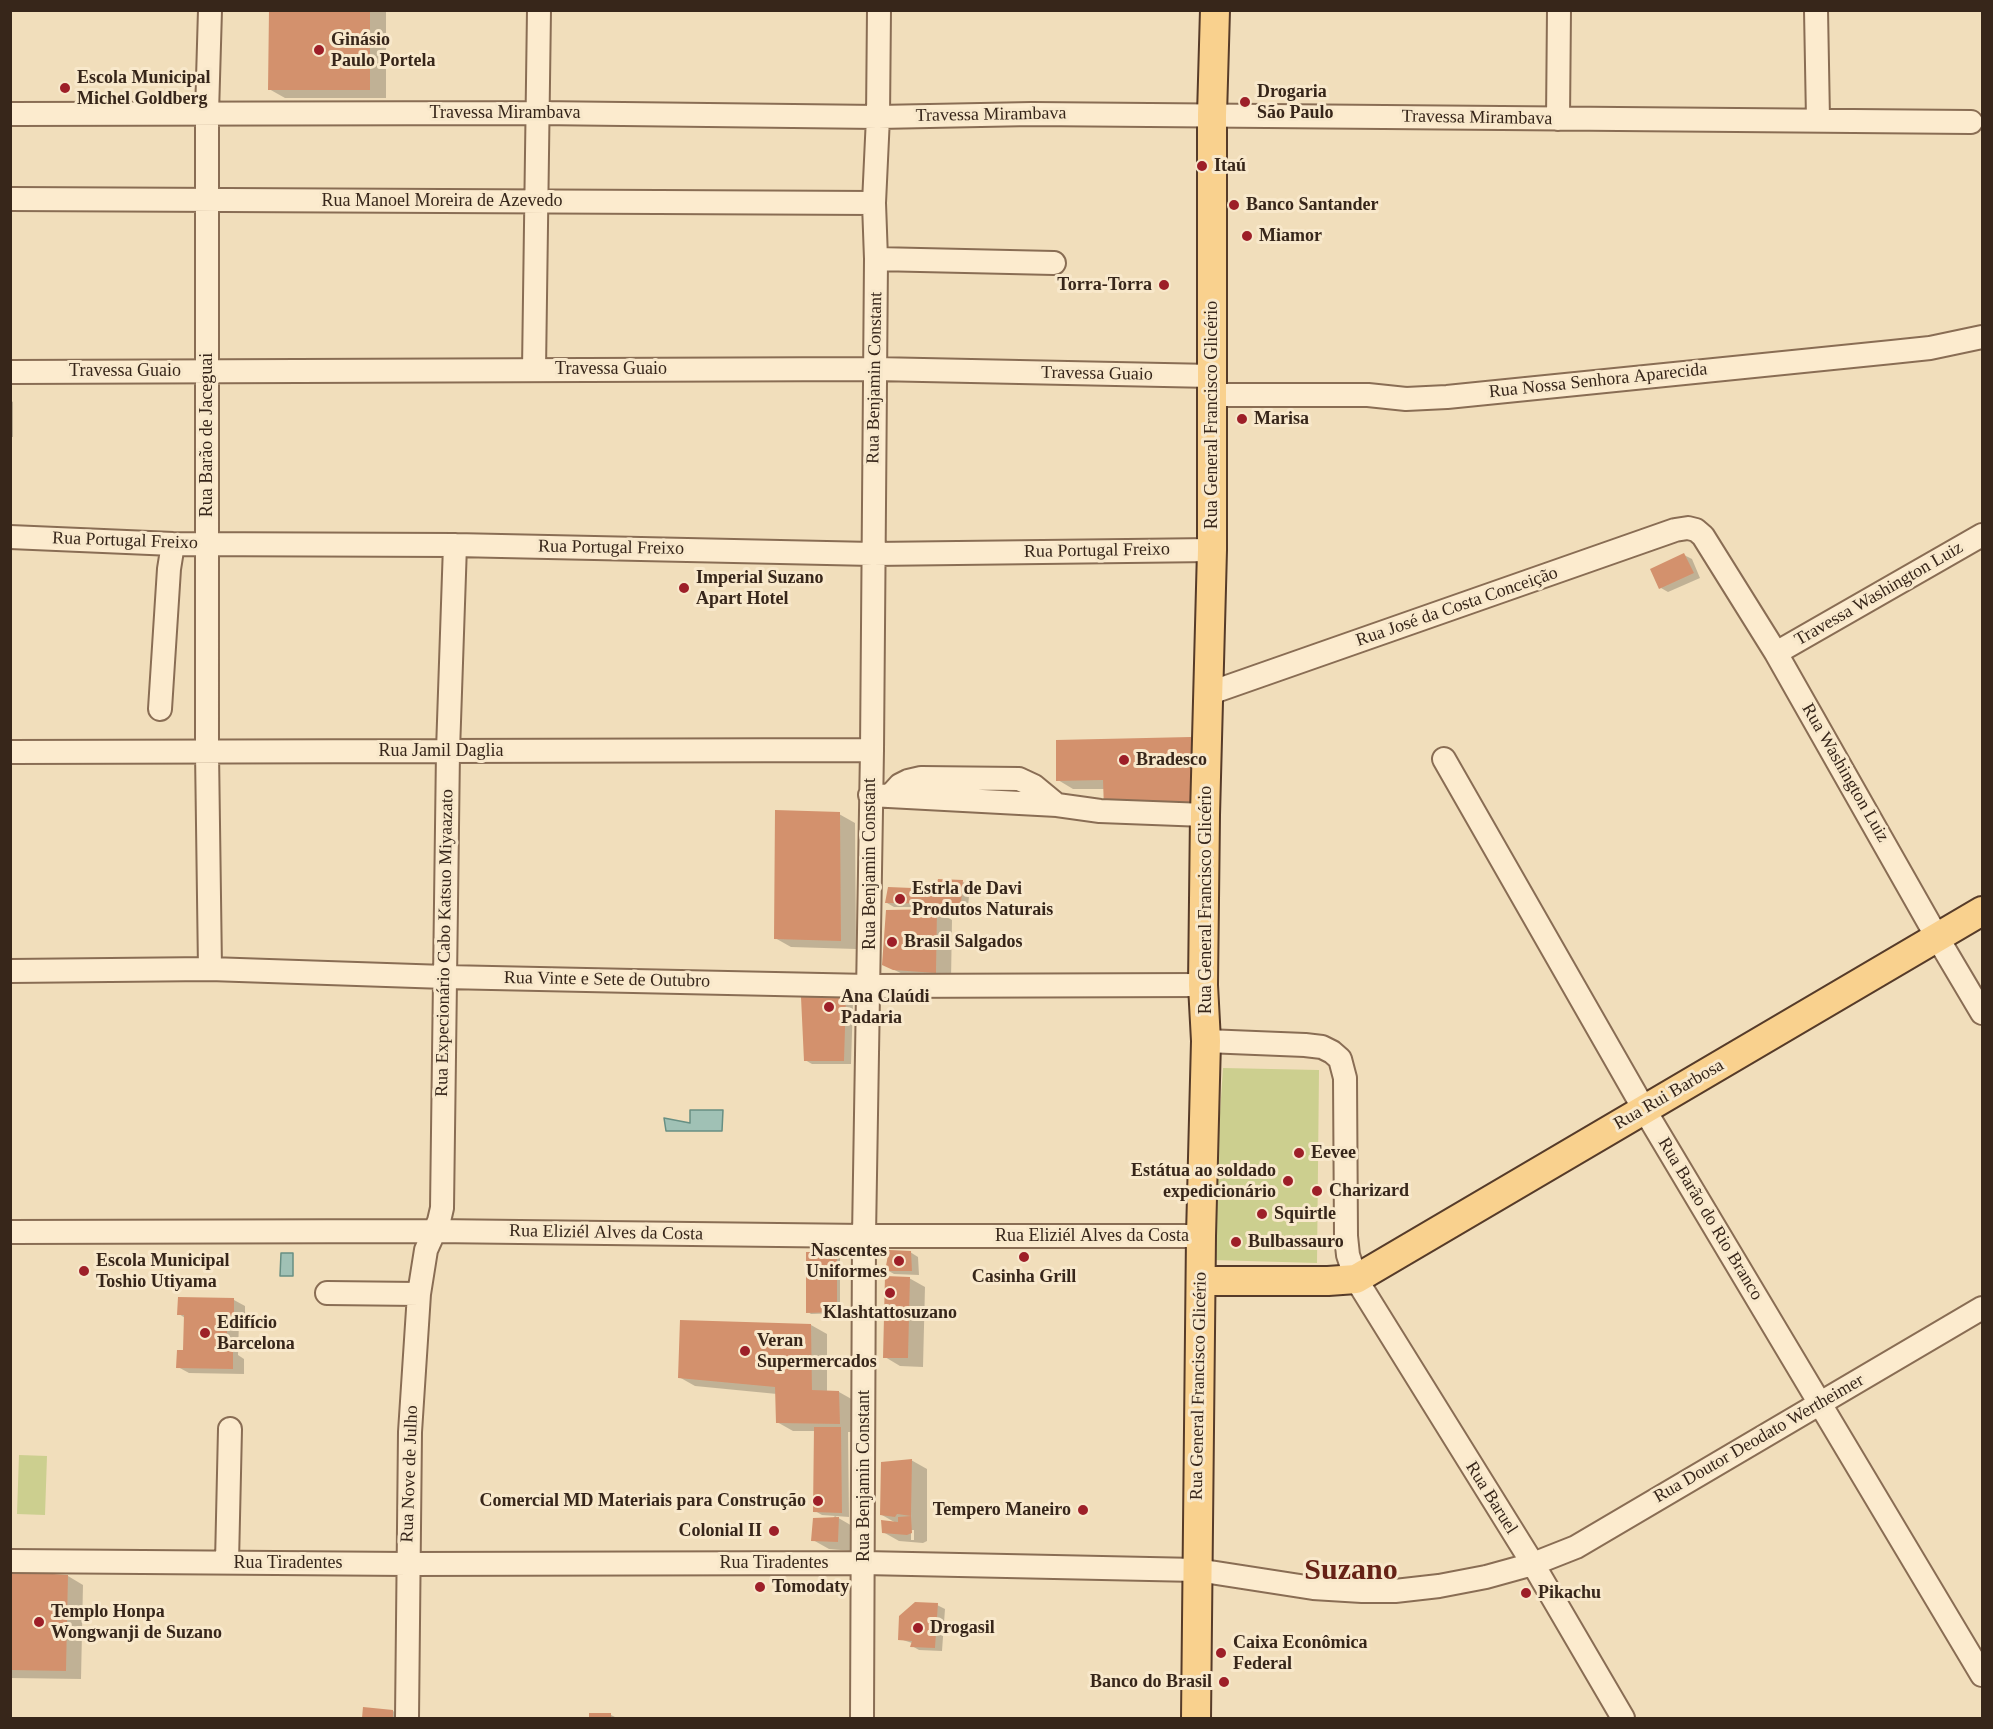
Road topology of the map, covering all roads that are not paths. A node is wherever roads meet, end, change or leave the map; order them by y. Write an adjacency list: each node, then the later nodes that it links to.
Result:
1 (210, 10): 7 (street, Rua Barão de Jaceguai)
2 (539, 10): 8 (street)
3 (879, 10): 11 (street, Rua Benjamin Constant)
4 (1215, 10): 10 (main road, Rua General Francisco Glicério)
5 (1559, 10): 12 (street)
6 (1816, 10): 13 (street)
7 (207, 112): 8 (street, Travessa Mirambava); 9 (street, Travessa Mirambava); 16 (street, Rua Barão de Jaceguai)
8 (538, 113): 11 (street, Travessa Mirambava); 17 (street)
9 (10, 114)
10 (1212, 115): 11 (street, Travessa Mirambava); 12 (street, Travessa Mirambava); 26 (main road, Rua General Francisco Glicério)
11 (878, 117): 18 (street, Rua Benjamin Constant)
12 (1558, 119): 13 (street, Travessa Mirambava)
13 (1818, 119): 14 (street, Travessa Mirambava)
14 (1971, 122)
15 (10, 199): 16 (street, Rua Manoel Moreira de Azevedo)
16 (207, 200): 17 (street, Rua Manoel Moreira de Azevedo); 24 (street, Rua Barão de Jaceguai)
17 (537, 201): 18 (street, Rua Manoel Moreira de Azevedo); 22 (street)
18 (874, 203): 19 (street, Rua Benjamin Constant)
19 (876, 259): 20 (street); 23 (street, Rua Benjamin Constant)
20 (1054, 263)
21 (1983, 337): 26 (street, Rua Nossa Senhora Aparecida)
22 (534, 369): 23 (street, Travessa Guaio); 24 (street, Travessa Guaio)
23 (875, 369): 26 (street, Travessa Guaio); 34 (street, Rua Benjamin Constant)
24 (207, 370): 25 (street, Travessa Guaio); 31 (street, Rua Barão de Jaceguai)
25 (10, 372)
26 (1212, 385): 33 (main road, Rua General Francisco Glicério)
27 (1983, 535): 35 (street, Travessa Washington Luiz)
28 (1703, 536): 35 (street, Rua Washington Luiz); 36 (street, Rua José da Costa Conceição)
29 (10, 537): 30 (street, Rua Portugal Freixo)
30 (173, 544): 31 (street, Rua Portugal Freixo); 37 (street)
31 (207, 544): 32 (street, Rua Portugal Freixo); 41 (street, Rua Barão de Jaceguai)
32 (455, 545): 34 (street, Rua Portugal Freixo); 39 (street, Rua Expecionário Cabo Katsuo Miyaazato)
33 (1212, 550): 34 (street, Rua Portugal Freixo); 36 (main road, Rua General Francisco Glicério)
34 (873, 554): 38 (street, Rua Benjamin Constant)
35 (1776, 652): 46 (street, Rua Washington Luiz)
36 (1209, 693): 44 (main road, Rua General Francisco Glicério)
37 (160, 709)
38 (872, 750): 39 (street, Rua Jamil Daglia); 43 (street, Rua Benjamin Constant)
39 (448, 751): 41 (street, Rua Jamil Daglia); 49 (street, Rua Expecionário Cabo Katsuo Miyaazato)
40 (10, 752): 41 (street, Rua Jamil Daglia)
41 (207, 752): 47 (street, Rua Barão de Jaceguai)
42 (1444, 759): 54 (street, Rua Barão do Rio Branco)
43 (880, 796): 44 (street); 51 (street, Rua Benjamin Constant)
44 (1205, 815): 50 (main road, Rua General Francisco Glicério)
45 (1983, 911): 46 (main road, Rua Rui Barbosa)
46 (1937, 937): 52 (street, Rua Washington Luiz); 54 (main road, Rua Rui Barbosa)
47 (210, 969): 48 (street, Rua Vinte e Sete de Outubro); 49 (street, Rua Vinte e Sete de Outubro)
48 (10, 971)
49 (445, 977): 51 (street, Rua Vinte e Sete de Outubro); 56 (street, Rua Expecionário Cabo Katsuo Miyaazato)
50 (1203, 985): 51 (street, Rua Vinte e Sete de Outubro); 53 (main road, Rua General Francisco Glicério)
51 (869, 986): 57 (street, Rua Benjamin Constant)
52 (1983, 1012)
53 (1206, 1041): 58 (main road, Rua General Francisco Glicério); 59 (street, Rua Baruel)
54 (1644, 1109): 59 (main road, Rua Rui Barbosa); 64 (street, Rua Barão do Rio Branco)
55 (10, 1232): 56 (street, Rua Eliziél Alves da Costa)
56 (434, 1232): 57 (street, Rua Eliziél Alves da Costa); 62 (street, Rua Nove de Julho)
57 (864, 1236): 58 (street, Rua Eliziél Alves da Costa); 68 (street, Rua Benjamin Constant)
58 (1201, 1236): 60 (main road, Rua General Francisco Glicério)
59 (1356, 1279): 60 (main road); 70 (street, Rua Baruel)
60 (1201, 1281): 71 (main road, Rua General Francisco Glicério)
61 (327, 1293): 62 (street)
62 (419, 1294): 69 (street, Rua Nove de Julho)
63 (1983, 1308): 64 (street, Rua Doutor Deodato Wertheimer)
64 (1822, 1403): 70 (street, Rua Doutor Deodato Wertheimer); 72 (street, Rua Barão do Rio Branco)
65 (230, 1429): 67 (street)
66 (10, 1561): 67 (street, Rua Tiradentes)
67 (227, 1563): 69 (street, Rua Tiradentes)
68 (864, 1563): 69 (street, Rua Tiradentes); 71 (street, Rua Tiradentes); 74 (street, Rua Benjamin Constant)
69 (408, 1564): 73 (street, Rua Nove de Julho)
70 (1533, 1564): 71 (street, Rua Tiradentes); 76 (street, Rua Baruel)
71 (1197, 1570): 75 (main road, Rua General Francisco Glicério)
72 (1983, 1675)
73 (407, 1719)
74 (862, 1719)
75 (1196, 1719)
76 (1623, 1719)

